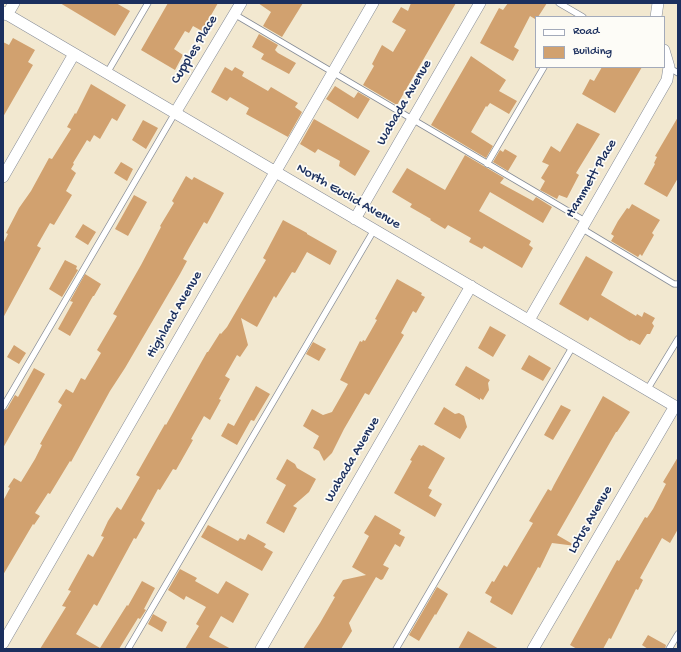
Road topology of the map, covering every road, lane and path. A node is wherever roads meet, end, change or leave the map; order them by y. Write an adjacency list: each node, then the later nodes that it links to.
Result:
1 (14, 3): 8 (street)
2 (148, 3): 16 (lane)
3 (240, 3): 9 (street, Cupples Place)
4 (373, 3): 17 (street, Highland Avenue)
5 (480, 3): 19 (street, Wabada Avenue)
6 (559, 3): 10 (lane)
7 (658, 3): 11 (street)
8 (5, 14): 13 (street, North Euclid Avenue)
9 (234, 14): 17 (lane); 18 (street, Cupples Place)
10 (581, 16)
11 (656, 16)
12 (665, 53): 15 (street, Hammett Place)
13 (74, 54): 16 (street, North Euclid Avenue); 22 (street)
14 (543, 68): 20 (lane)
15 (670, 68): 24 (street, Hammett Place)
16 (107, 73): 18 (street, North Euclid Avenue)
17 (333, 73): 19 (lane); 21 (street, Highland Avenue)
18 (175, 113): 21 (street, North Euclid Avenue); 32 (lane)
19 (413, 119): 20 (lane); 23 (street, Wabada Avenue)
20 (487, 164): 24 (lane)
21 (275, 172): 23 (street, North Euclid Avenue); 35 (street, Highland Avenue)
22 (3, 177)
23 (355, 218): 25 (street, North Euclid Avenue)
24 (583, 225): 26 (lane); 28 (street, Hammett Place)
25 (374, 230): 27 (street, North Euclid Avenue); 36 (lane)
26 (678, 284)
27 (471, 286): 28 (street, North Euclid Avenue); 37 (street, Wabada Avenue)
28 (529, 320): 30 (street, North Euclid Avenue)
29 (678, 339): 31 (lane)
30 (573, 346): 31 (street, North Euclid Avenue); 38 (lane)
31 (648, 390): 33 (street, North Euclid Avenue)
32 (3, 407)
33 (677, 407): 39 (street, Lotus Avenue)
34 (678, 634): 40 (lane)
35 (3, 643)
36 (128, 649)
37 (261, 649)
38 (396, 649)
39 (533, 649)
40 (669, 649)

